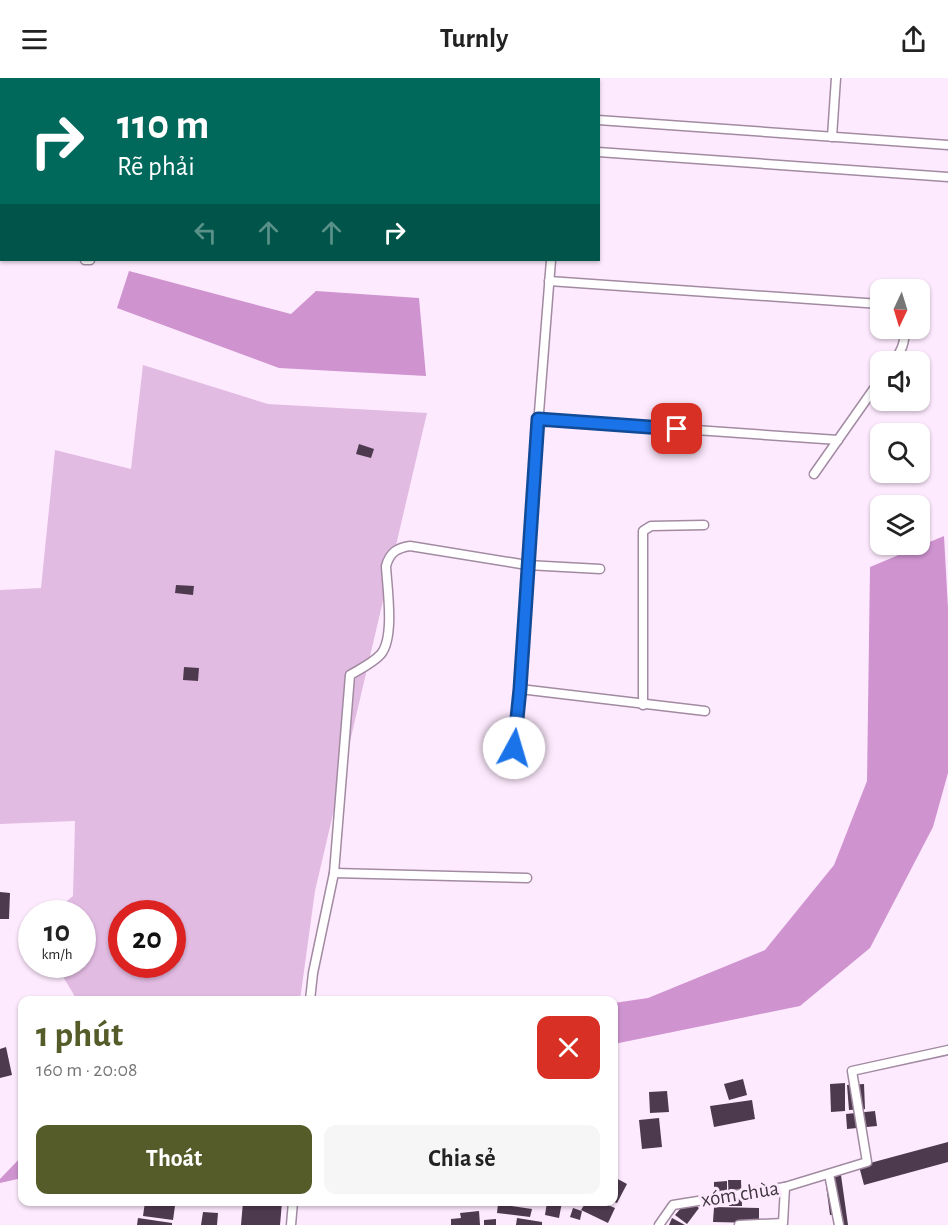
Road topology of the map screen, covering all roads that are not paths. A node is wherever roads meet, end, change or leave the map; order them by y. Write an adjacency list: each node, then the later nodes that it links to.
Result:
1 (836, 78): 3 (lane)
2 (600, 120): 3 (lane)
3 (832, 136): 4 (lane)
4 (948, 145)
5 (600, 152): 6 (lane)
6 (948, 177)
7 (550, 261): 8 (lane)
8 (549, 281): 9 (lane); 11 (lane)
9 (870, 303)
10 (870, 394): 12 (lane)
11 (538, 419): 12 (lane); 15 (lane)
12 (838, 440): 13 (lane)
13 (814, 474)
14 (704, 525): 18 (lane)
15 (527, 564): 16 (lane); 17 (lane); 21 (lane)
16 (600, 569)
17 (520, 689): 18 (lane); 20 (lane)
18 (643, 705): 19 (lane)
19 (705, 711)
20 (514, 748)
21 (334, 873): 22 (lane); 23 (lane)
22 (527, 878)
23 (310, 996)
24 (948, 1050): 25 (lane, xóm chùa)
25 (829, 1174): 26 (lane, xóm chùa); 31 (lane)
26 (785, 1187): 29 (lane, xóm chùa); 30 (lane)
27 (293, 1206): 28 (lane)
28 (291, 1225)
29 (659, 1225)
30 (739, 1225)
31 (839, 1225)

